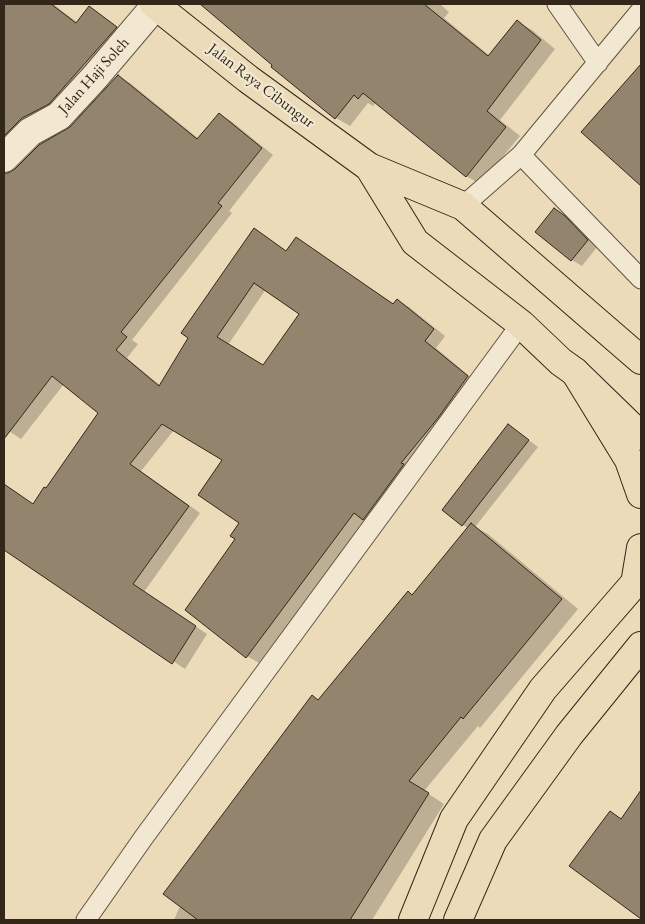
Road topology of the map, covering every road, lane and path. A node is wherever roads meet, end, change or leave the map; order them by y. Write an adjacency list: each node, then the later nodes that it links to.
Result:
1 (155, 4): 6 (street, Jalan Haji Soleh); 7 (highway, Jalan Raya Cibungur)
2 (557, 4): 4 (lane)
3 (641, 10): 4 (lane)
4 (598, 63): 5 (lane)
5 (521, 156): 8 (lane); 9 (lane)
6 (4, 158)
7 (369, 166): 8 (highway); 10 (highway)
8 (463, 206): 11 (highway)
9 (641, 279)
10 (521, 324): 12 (highway); 18 (lane)
11 (641, 359)
12 (575, 372): 13 (highway); 14 (highway)
13 (641, 436)
14 (641, 494)
15 (641, 548): 16 (highway)
16 (638, 580): 19 (highway)
17 (641, 646): 20 (highway)
18 (86, 920)
19 (413, 920)
20 (458, 920)

